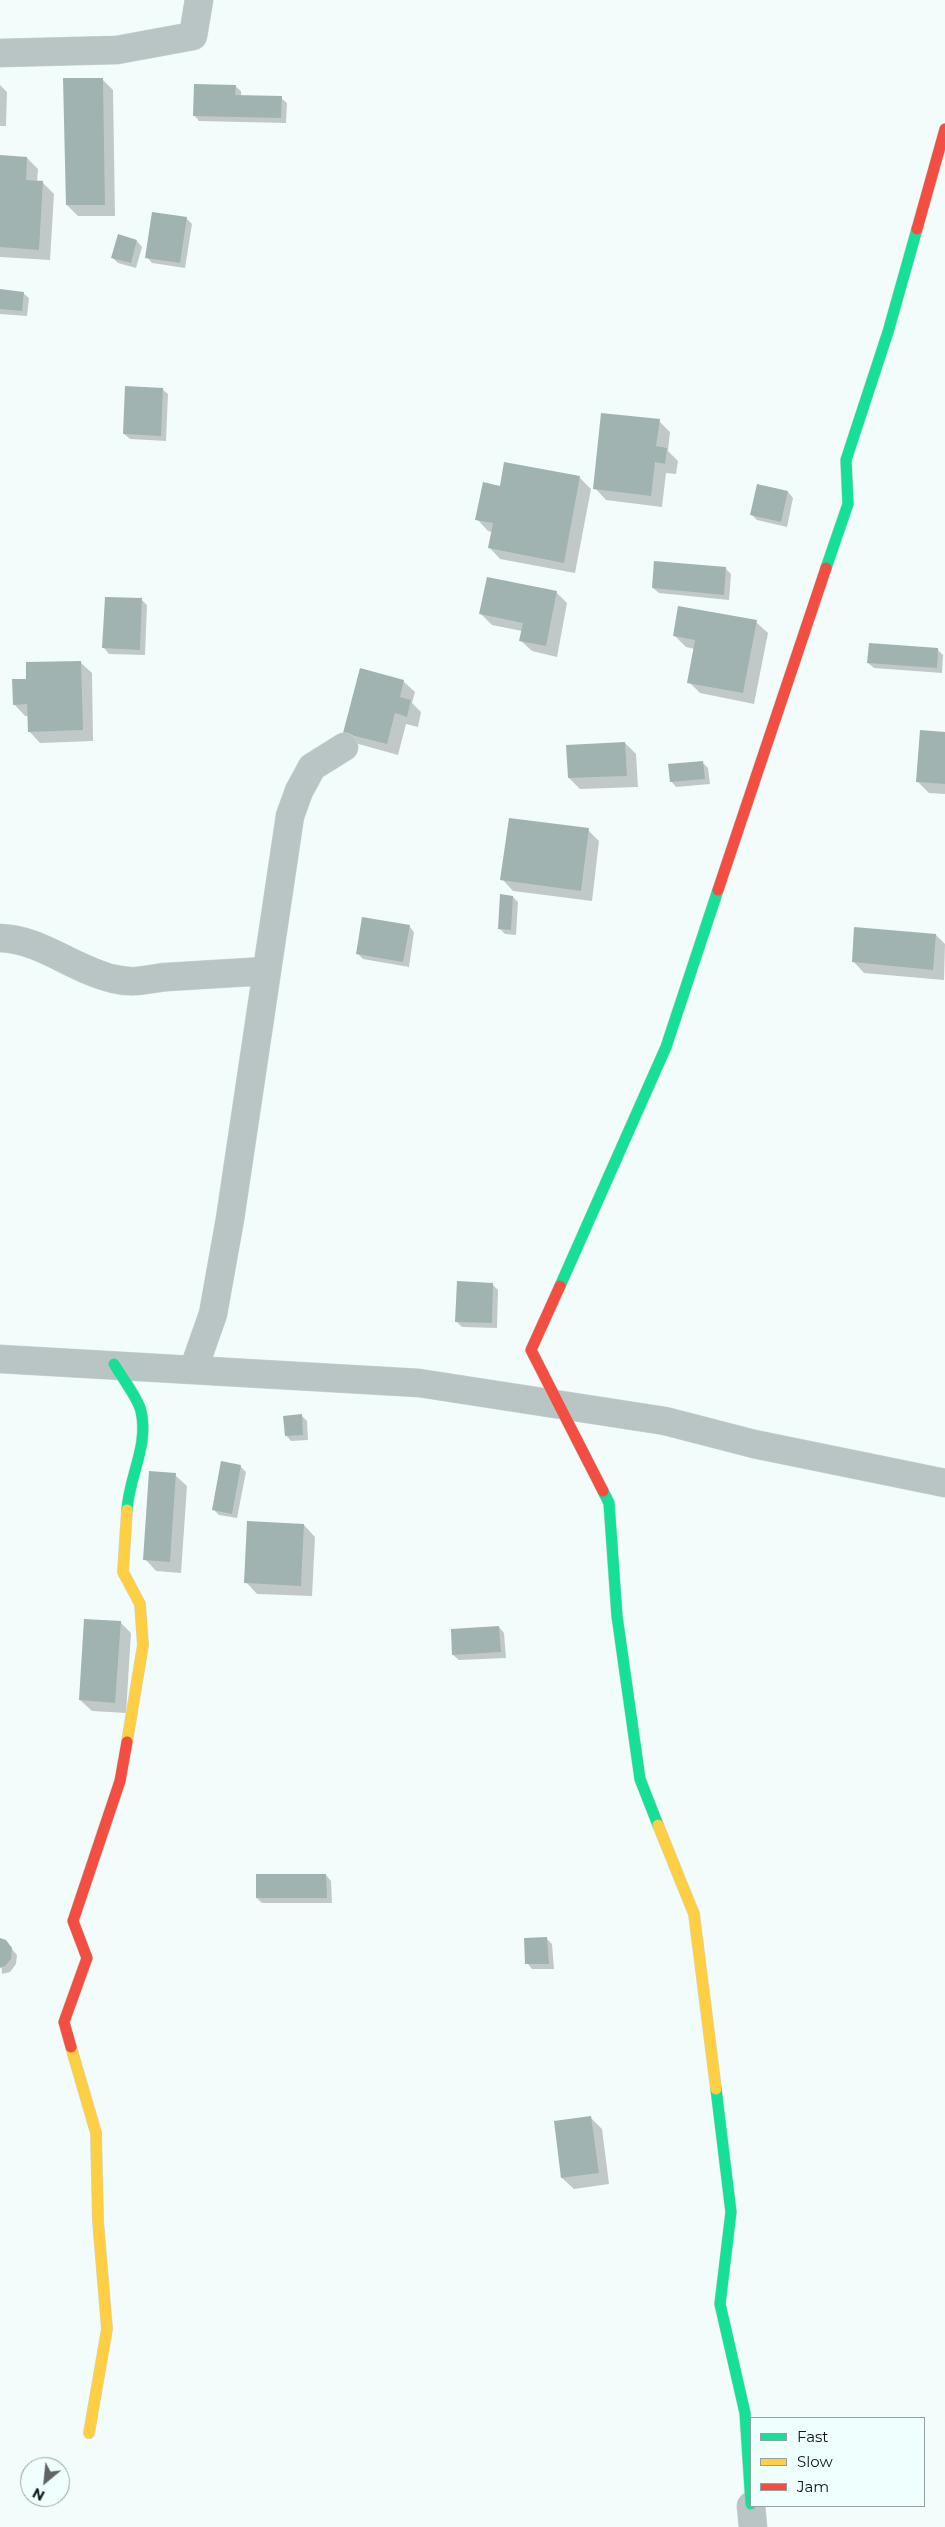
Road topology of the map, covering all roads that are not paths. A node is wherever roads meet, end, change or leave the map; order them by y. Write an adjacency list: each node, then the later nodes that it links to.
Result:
1 (199, 0): 2 (street)
2 (0, 53)
3 (945, 129): 10 (street)
4 (344, 747): 6 (street)
5 (0, 938): 6 (street)
6 (266, 971): 9 (street)
7 (0, 1359): 8 (street)
8 (114, 1364): 9 (street); 12 (street)
9 (194, 1368): 10 (street)
10 (560, 1403): 11 (street); 13 (street)
11 (945, 1483)
12 (89, 2433)
13 (750, 2490)
14 (751, 2507): 15 (street)
15 (753, 2527)

